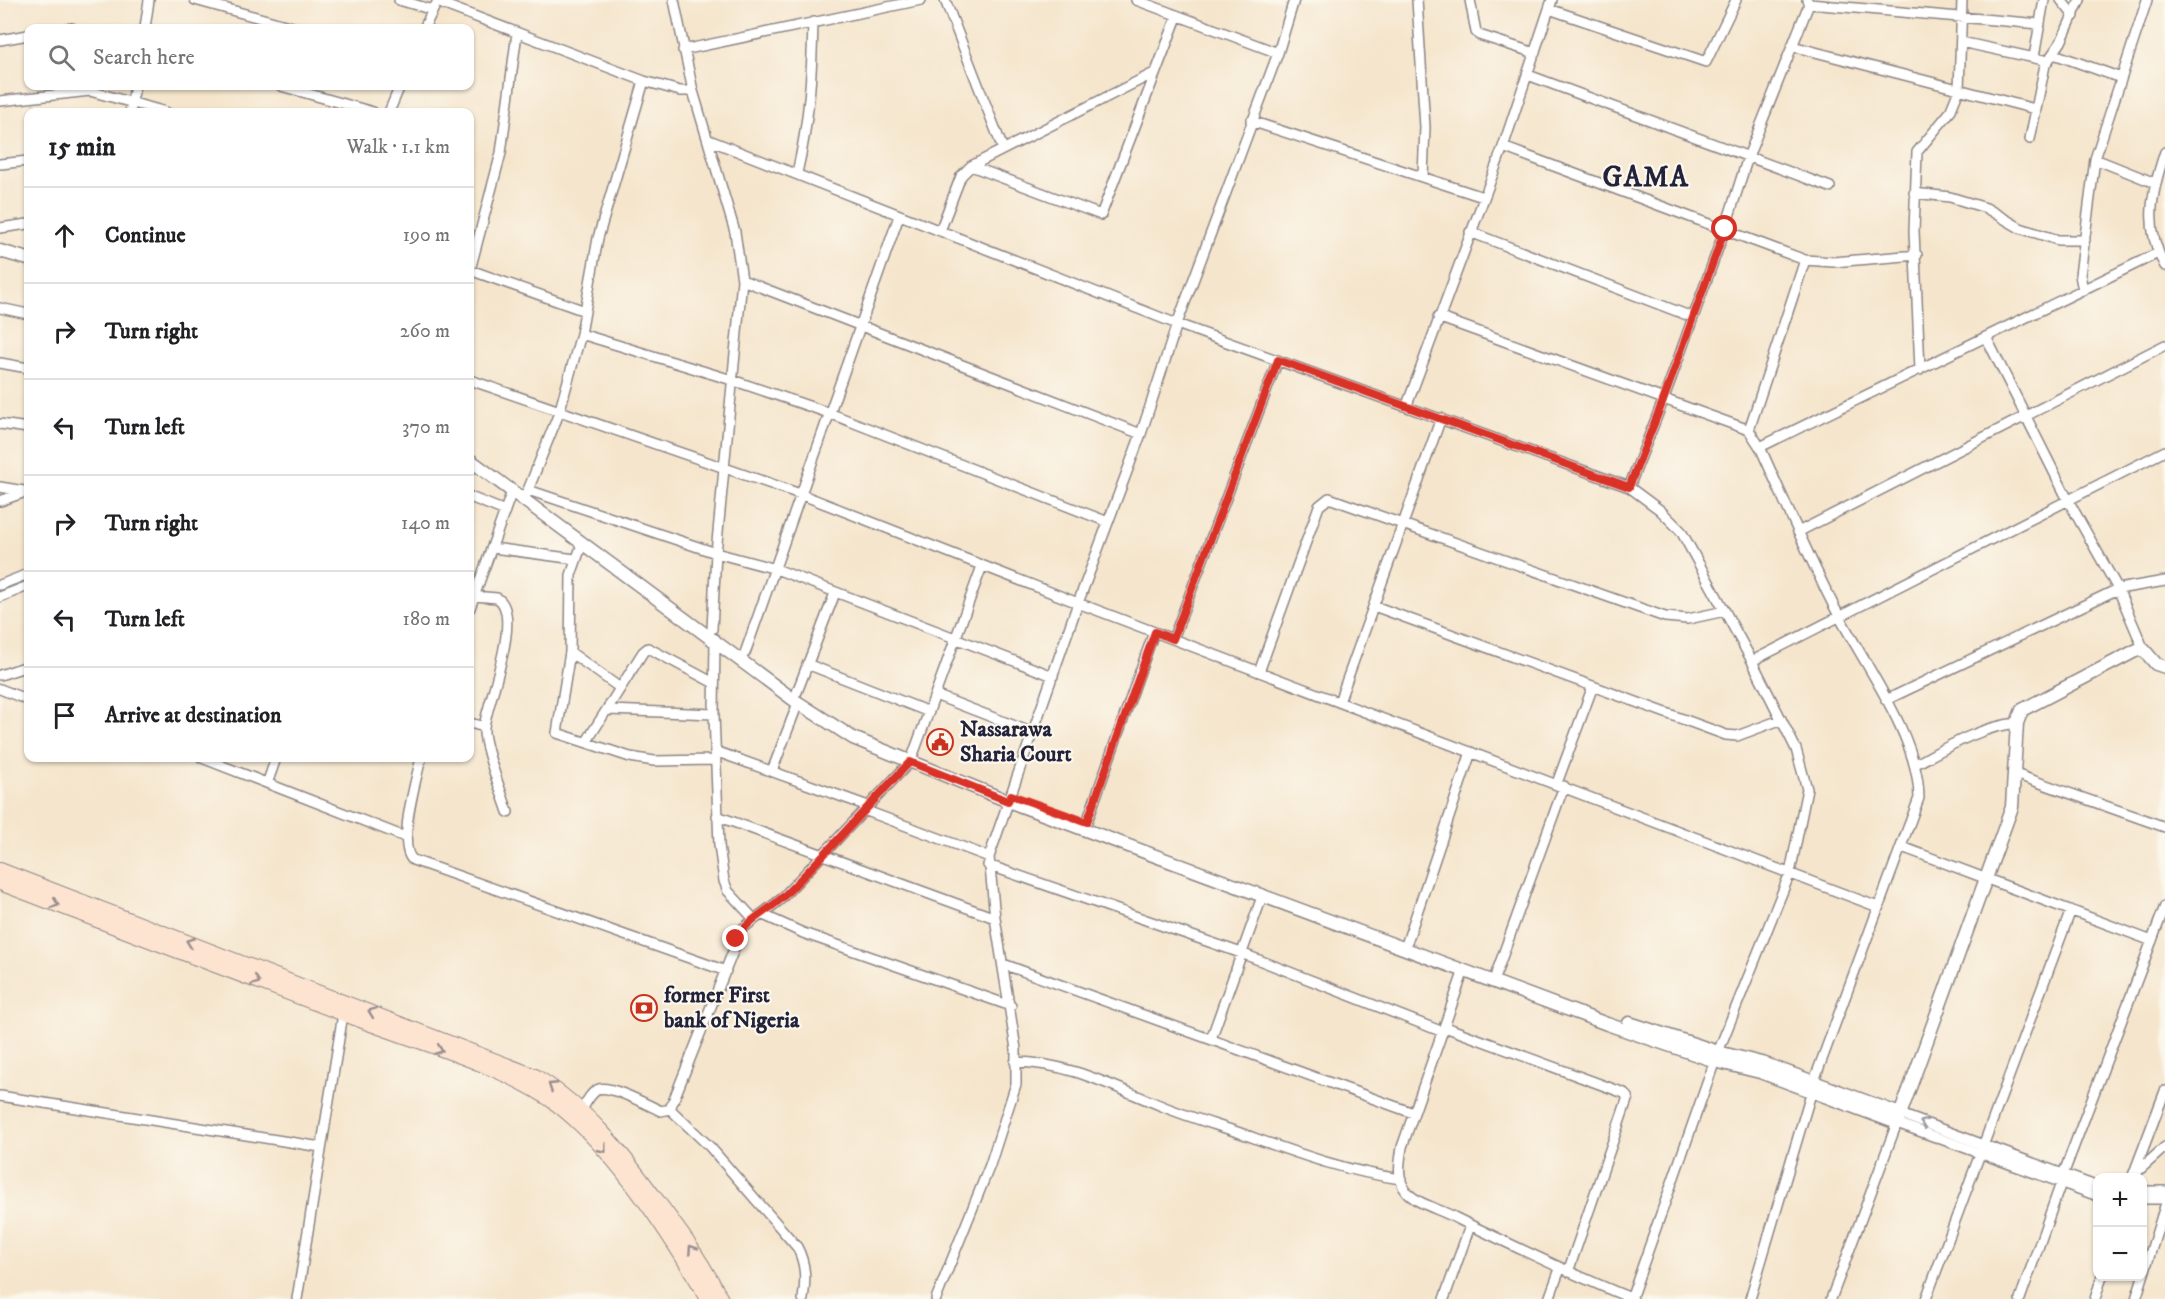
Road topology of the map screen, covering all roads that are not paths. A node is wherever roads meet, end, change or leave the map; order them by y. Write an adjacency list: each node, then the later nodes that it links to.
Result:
1 (149, 0): 24 (street)
2 (195, 0): 25 (street)
3 (399, 0): 18 (street)
4 (674, 0): 33 (street)
5 (921, 0): 23 (street)
6 (945, 0): 56 (street)
7 (1136, 0): 21 (street)
8 (1294, 0): 34 (street)
9 (1417, 0): 65 (street)
10 (1471, 0): 35 (street)
11 (1736, 0): 19 (street)
12 (1962, 0): 22 (street)
13 (2044, 0): 27 (street)
14 (2061, 0): 20 (street)
15 (2080, 0): 20 (street)
16 (2147, 0): 40 (street)
17 (1808, 2): 22 (street); 32 (street)
18 (436, 4): 26 (street); 28 (street)
19 (1550, 4): 35 (street)
20 (2074, 16): 37 (street)
21 (1177, 17): 34 (street); 38 (street)
22 (1962, 19): 27 (street); 31 (street)
23 (813, 22): 33 (street); 64 (street)
24 (145, 24)
25 (282, 24)
26 (426, 24)
27 (2040, 24): 36 (street)
28 (517, 33): 41 (street); 79 (street)
29 (24, 36): 30 (street)
30 (0, 40)
31 (1961, 42): 36 (street); 45 (street)
32 (1792, 46): 45 (street); 58 (street)
33 (683, 50): 46 (street)
34 (1278, 53): 52 (street)
35 (1535, 53): 39 (street)
36 (2034, 57): 37 (street)
37 (2051, 57): 40 (street); 51 (street)
38 (1156, 72): 56 (street); 63 (street)
39 (1528, 75): 55 (street); 58 (street)
40 (2121, 78): 59 (street)
41 (644, 81): 46 (street); 88 (street)
42 (134, 90): 48 (street)
43 (295, 90): 49 (street)
44 (398, 90): 50 (street)
45 (1959, 90): 51 (street); 68 (street)
46 (693, 91): 54 (street)
47 (0, 101): 48 (street)
48 (131, 108)
49 (359, 108)
50 (391, 108)
51 (2035, 109): 53 (street)
52 (1251, 121): 65 (street); 92 (street)
53 (2030, 139)
54 (709, 140): 64 (street); 85 (street)
55 (1503, 147): 69 (street); 73 (street)
56 (1003, 149): 63 (street)
57 (2165, 152): 62 (street)
58 (1748, 157): 67 (street); 73 (street)
59 (2095, 159): 66 (street); 76 (street)
60 (24, 161): 61 (street)
61 (0, 164)
62 (2163, 164): 66 (street)
63 (971, 166): 74 (street)
64 (797, 173): 70 (street)
65 (1423, 176): 69 (street)
66 (2155, 183): 78 (street)
67 (1830, 187)
68 (1914, 194): 76 (street); 80 (street)
69 (1483, 197): 75 (street)
70 (899, 216): 74 (street); 93 (street)
71 (24, 225): 72 (street)
72 (0, 228)
73 (1725, 229): 82 (street); 91 (street)
74 (940, 231): 92 (street)
75 (1470, 232): 90 (street); 91 (street)
76 (2085, 240): 86 (street)
77 (0, 251): 81 (street)
78 (2158, 253): 83 (street); 86 (street)
79 (474, 255)
80 (1917, 255): 82 (street); 100 (street)
81 (24, 258)
82 (1805, 260): 111 (street)
83 (2165, 266)
84 (474, 271): 88 (street)
85 (742, 280): 93 (street); 101 (street)
86 (2083, 290): 95 (street)
87 (0, 308): 89 (street)
88 (585, 310): 94 (street)
89 (24, 313)
90 (1438, 317): 103 (street); 104 (street)
91 (1692, 317): 103 (street)
92 (1177, 324): 97 (street); 112 (street)
93 (860, 326): 106 (street); 112 (street)
94 (581, 334): 101 (street); 105 (street)
95 (1986, 337): 100 (street); 107 (street)
96 (2165, 345): 107 (street)
97 (1278, 360): 104 (street); 154 (street)
98 (0, 363): 99 (street)
99 (24, 367)
100 (1920, 370): 113 (street)
101 (732, 380): 106 (street); 117 (street)
102 (474, 381): 105 (street)
103 (1663, 401): 111 (street); 119 (street)
104 (1407, 405): 108 (street)
105 (559, 413): 117 (street); 123 (street)
106 (829, 413): 124 (street); 129 (street)
107 (2026, 416): 126 (street); 131 (street)
108 (1441, 418): 119 (street); 130 (street)
109 (0, 424): 110 (street)
110 (24, 427)
111 (1749, 430): 113 (street)
112 (1141, 434): 129 (street)
113 (1760, 447): 131 (street)
114 (2165, 451): 126 (street)
115 (474, 453): 123 (street)
116 (474, 463): 121 (street)
117 (724, 469): 124 (street); 134 (street)
118 (0, 487): 120 (street)
119 (1629, 487): 149 (street)
120 (24, 490)
121 (512, 491): 123 (street); 128 (street)
122 (24, 492): 127 (street)
123 (526, 494): 132 (street); 134 (street); 152 (street)
124 (800, 494): 136 (street); 137 (street)
125 (474, 499): 128 (street)
126 (2068, 500): 144 (street); 150 (street)
127 (0, 501)
128 (505, 511): 133 (street)
129 (1108, 522): 147 (street)
130 (1403, 523): 148 (street); 149 (street); 162 (street)
131 (1798, 532): 150 (street)
132 (582, 544): 135 (street); 152 (street)
133 (493, 548): 135 (street); 141 (street)
134 (716, 553): 137 (street); 152 (street)
135 (575, 559): 156 (street)
136 (982, 566): 147 (street); 153 (street)
137 (776, 569): 145 (street); 157 (street)
138 (24, 576): 140 (street)
139 (2165, 581): 144 (street)
140 (0, 585)
141 (474, 587)
142 (24, 588): 146 (street)
143 (474, 589): 180 (street)
144 (2118, 589): 155 (street); 172 (street)
145 (835, 593): 153 (street); 159 (street)
146 (0, 597)
147 (1078, 603): 151 (street); 164 (street)
148 (1374, 606): 166 (street); 173 (street)
149 (1725, 612): 158 (street)
150 (1839, 616): 158 (street); 172 (street)
151 (1155, 632): 154 (street); 198 (street)
152 (713, 634): 157 (street); 165 (street); 171 (street)
153 (956, 639): 164 (street); 169 (street)
154 (1173, 639): 162 (street)
155 (2144, 650): 161 (street); 178 (street)
156 (570, 652): 167 (street); 182 (street)
157 (745, 653): 171 (street)
158 (1752, 661): 177 (street)
159 (807, 664): 171 (street); 175 (street)
160 (24, 667): 163 (street)
161 (2165, 667)
162 (1258, 672): 173 (street)
163 (0, 675)
164 (1053, 676): 181 (street)
165 (714, 683): 167 (street); 176 (street)
166 (1593, 686): 177 (street); 193 (street)
167 (620, 688): 174 (street)
168 (0, 689): 170 (street)
169 (935, 695): 175 (street); 181 (street)
170 (24, 698)
171 (798, 698): 185 (street); 190 (street)
172 (1886, 700): 189 (street)
173 (1339, 702): 183 (street)
174 (608, 710): 176 (street); 182 (street)
175 (929, 712): 185 (street)
176 (714, 714): 184 (street)
177 (1780, 720): 205 (street)
178 (2017, 723): 189 (street); 191 (street)
179 (474, 724): 180 (street)
180 (484, 727): 196 (street)
181 (1033, 733): 194 (street)
182 (587, 741): 184 (street)
183 (1471, 752): 193 (street); 216 (street)
184 (715, 755): 190 (street); 197 (street)
185 (911, 758): 194 (street); 195 (street)
186 (213, 762): 192 (street)
187 (275, 762): 192 (street)
188 (420, 762): 200 (street)
189 (1916, 764): 201 (street)
190 (772, 771): 195 (street)
191 (2015, 774): 199 (street); 206 (street)
192 (268, 781): 200 (street)
193 (1561, 785): 205 (street); 221 (street)
194 (1009, 798): 198 (street); 203 (street); 208 (street)
195 (866, 808): 202 (street); 203 (street)
196 (508, 812)
197 (717, 816): 202 (street); 212 (street)
198 (1087, 822): 216 (street)
199 (2165, 827)
200 (405, 837): 220 (street)
201 (1902, 846): 206 (street); 210 (street)
202 (824, 856): 212 (street); 213 (street)
203 (989, 861): 213 (street); 217 (street)
204 (0, 870): 233 (main road, one-way to 204)
205 (1790, 873): 210 (street); 226 (street)
206 (1985, 879): 211 (street); 234 (street)
207 (0, 883): 223 (main road, one-way to 223)
208 (1263, 894): 216 (street); 217 (street)
209 (2165, 906): 214 (street)
210 (1878, 907): 228 (street)
211 (2071, 910): 214 (street); 237 (street)
212 (757, 916): 220 (street); 222 (street)
213 (995, 918): 218 (street)
214 (2153, 937): 215 (street); 241 (street)
215 (2165, 938)
216 (1406, 944): 219 (street); 221 (street)
217 (1241, 953): 224 (street); 225 (street)
218 (1003, 963): 222 (street); 225 (street)
219 (1464, 970): 224 (street); 226 (street)
220 (726, 971): 231 (street)
221 (1496, 974): 226 (street)
222 (1011, 1006): 227 (street)
223 (343, 1014): 233 (main road, one-way to 233); 236 (street)
224 (1444, 1030): 232 (street); 250 (street)
225 (1211, 1039): 232 (street)
226 (1716, 1057): 228 (street); 259 (street)
227 (1015, 1062): 240 (street); 256 (street)
228 (1813, 1086): 234 (street); 260 (street)
229 (2165, 1091): 238 (street)
230 (0, 1096): 236 (street)
231 (670, 1109): 233 (street); 255 (street)
232 (1413, 1113): 240 (street)
233 (579, 1115): 253 (main road, one-way to 253); 254 (main road, one-way to 233)
234 (1899, 1118): 237 (street); 261 (street)
235 (2165, 1146): 239 (street)
236 (321, 1147): 252 (street)
237 (1982, 1150): 241 (street); 262 (street)
238 (2134, 1173)
239 (2136, 1173)
240 (1401, 1179): 249 (street)
241 (2062, 1179): 242 (street); 244 (street); 263 (street)
242 (2093, 1186)
243 (2165, 1191): 245 (street)
244 (2093, 1194)
245 (2147, 1194)
246 (2147, 1196): 247 (street)
247 (2165, 1199)
248 (2165, 1206): 265 (street)
249 (1470, 1226): 250 (street); 257 (street)
250 (1564, 1271): 258 (street); 259 (street)
251 (2100, 1281): 264 (street)
252 (297, 1299)
253 (708, 1299)
254 (721, 1299)
255 (803, 1299)
256 (936, 1299)
257 (1444, 1299)
258 (1549, 1299)
259 (1632, 1299)
260 (1750, 1299)
261 (1831, 1299)
262 (1926, 1299)
263 (2020, 1299)
264 (2095, 1299)
265 (2136, 1299)

